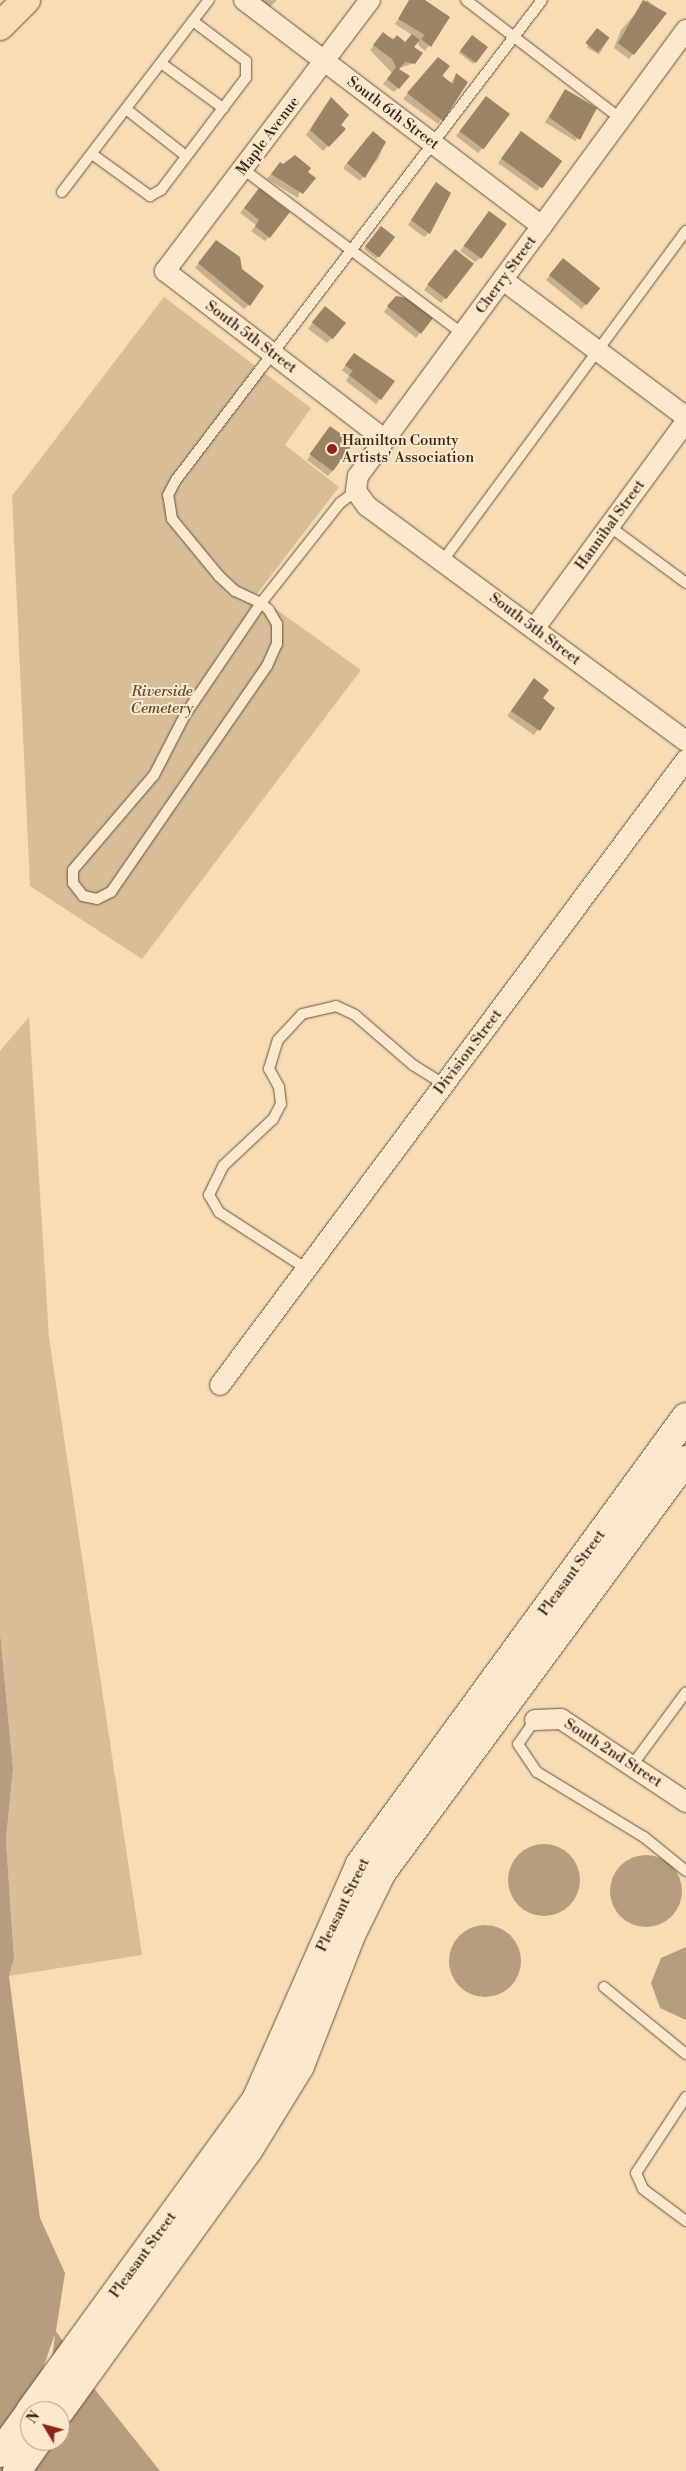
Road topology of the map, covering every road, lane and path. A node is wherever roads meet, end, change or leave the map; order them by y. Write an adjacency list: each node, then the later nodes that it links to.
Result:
1 (26, 0): 8 (main road)
2 (209, 0): 7 (lane)
3 (244, 0): 11 (street, South 6th Street)
4 (370, 0): 11 (street, Maple Avenue)
5 (466, 0): 10 (lane)
6 (542, 0): 10 (lane)
7 (193, 21): 12 (lane); 13 (lane)
8 (0, 26)
9 (686, 30): 15 (street, Cherry Street)
10 (514, 37): 15 (lane); 16 (lane)
11 (324, 62): 16 (street, South 6th Street); 19 (street, Maple Avenue)
12 (161, 63): 13 (lane); 14 (lane)
13 (223, 108): 18 (lane)
14 (126, 109): 17 (lane); 18 (lane)
15 (621, 119): 21 (street, Cherry Street)
16 (433, 143): 21 (street, South 6th Street); 23 (lane)
17 (92, 154): 18 (lane); 20 (lane)
18 (186, 156)
19 (244, 169): 23 (lane); 24 (street, Maple Avenue)
20 (62, 192)
21 (542, 226): 25 (street, Cherry Street)
22 (686, 231): 27 (lane)
23 (352, 250): 26 (lane); 28 (lane)
24 (165, 271): 28 (street, South 5th Street)
25 (503, 280): 26 (street, Cherry Street); 27 (street)
26 (463, 334): 30 (street, Cherry Street)
27 (598, 351): 29 (street); 33 (lane)
28 (273, 354): 30 (street, South 5th Street); 35 (lane)
29 (686, 419): 32 (street, Hannibal Street)
30 (385, 440): 31 (street, Cherry Street)
31 (356, 491): 33 (street, South 5th Street); 35 (lane)
32 (609, 526): 34 (lane); 36 (street, Hannibal Street)
33 (444, 560): 36 (street, South 5th Street)
34 (686, 583)
35 (260, 603): 35 (lane)
36 (534, 629): 37 (street, South 5th Street)
37 (686, 741)
38 (686, 760): 39 (street, Division Street)
39 (444, 1084): 40 (street, Division Street); 40 (lane)
40 (307, 1269): 41 (street, Division Street)
41 (220, 1385)
42 (686, 1417): 52 (street, Pleasant Street)
43 (686, 1460): 52 (street, Pleasant Street)
44 (686, 1692): 46 (lane)
45 (535, 1720): 46 (street, South 2nd Street); 48 (lane)
46 (633, 1764): 47 (street, South 2nd Street)
47 (686, 1802)
48 (686, 1871)
49 (604, 1987): 50 (lane)
50 (686, 2054)
51 (686, 2096): 53 (lane)
52 (240, 2142): 54 (street, Pleasant Street); 55 (street, Pleasant Street)
53 (686, 2220)
54 (38, 2401)
55 (67, 2401)
56 (20, 2425): 58 (street, Pleasant Street)
57 (31, 2451): 59 (street)
58 (0, 2453)
59 (17, 2471)

